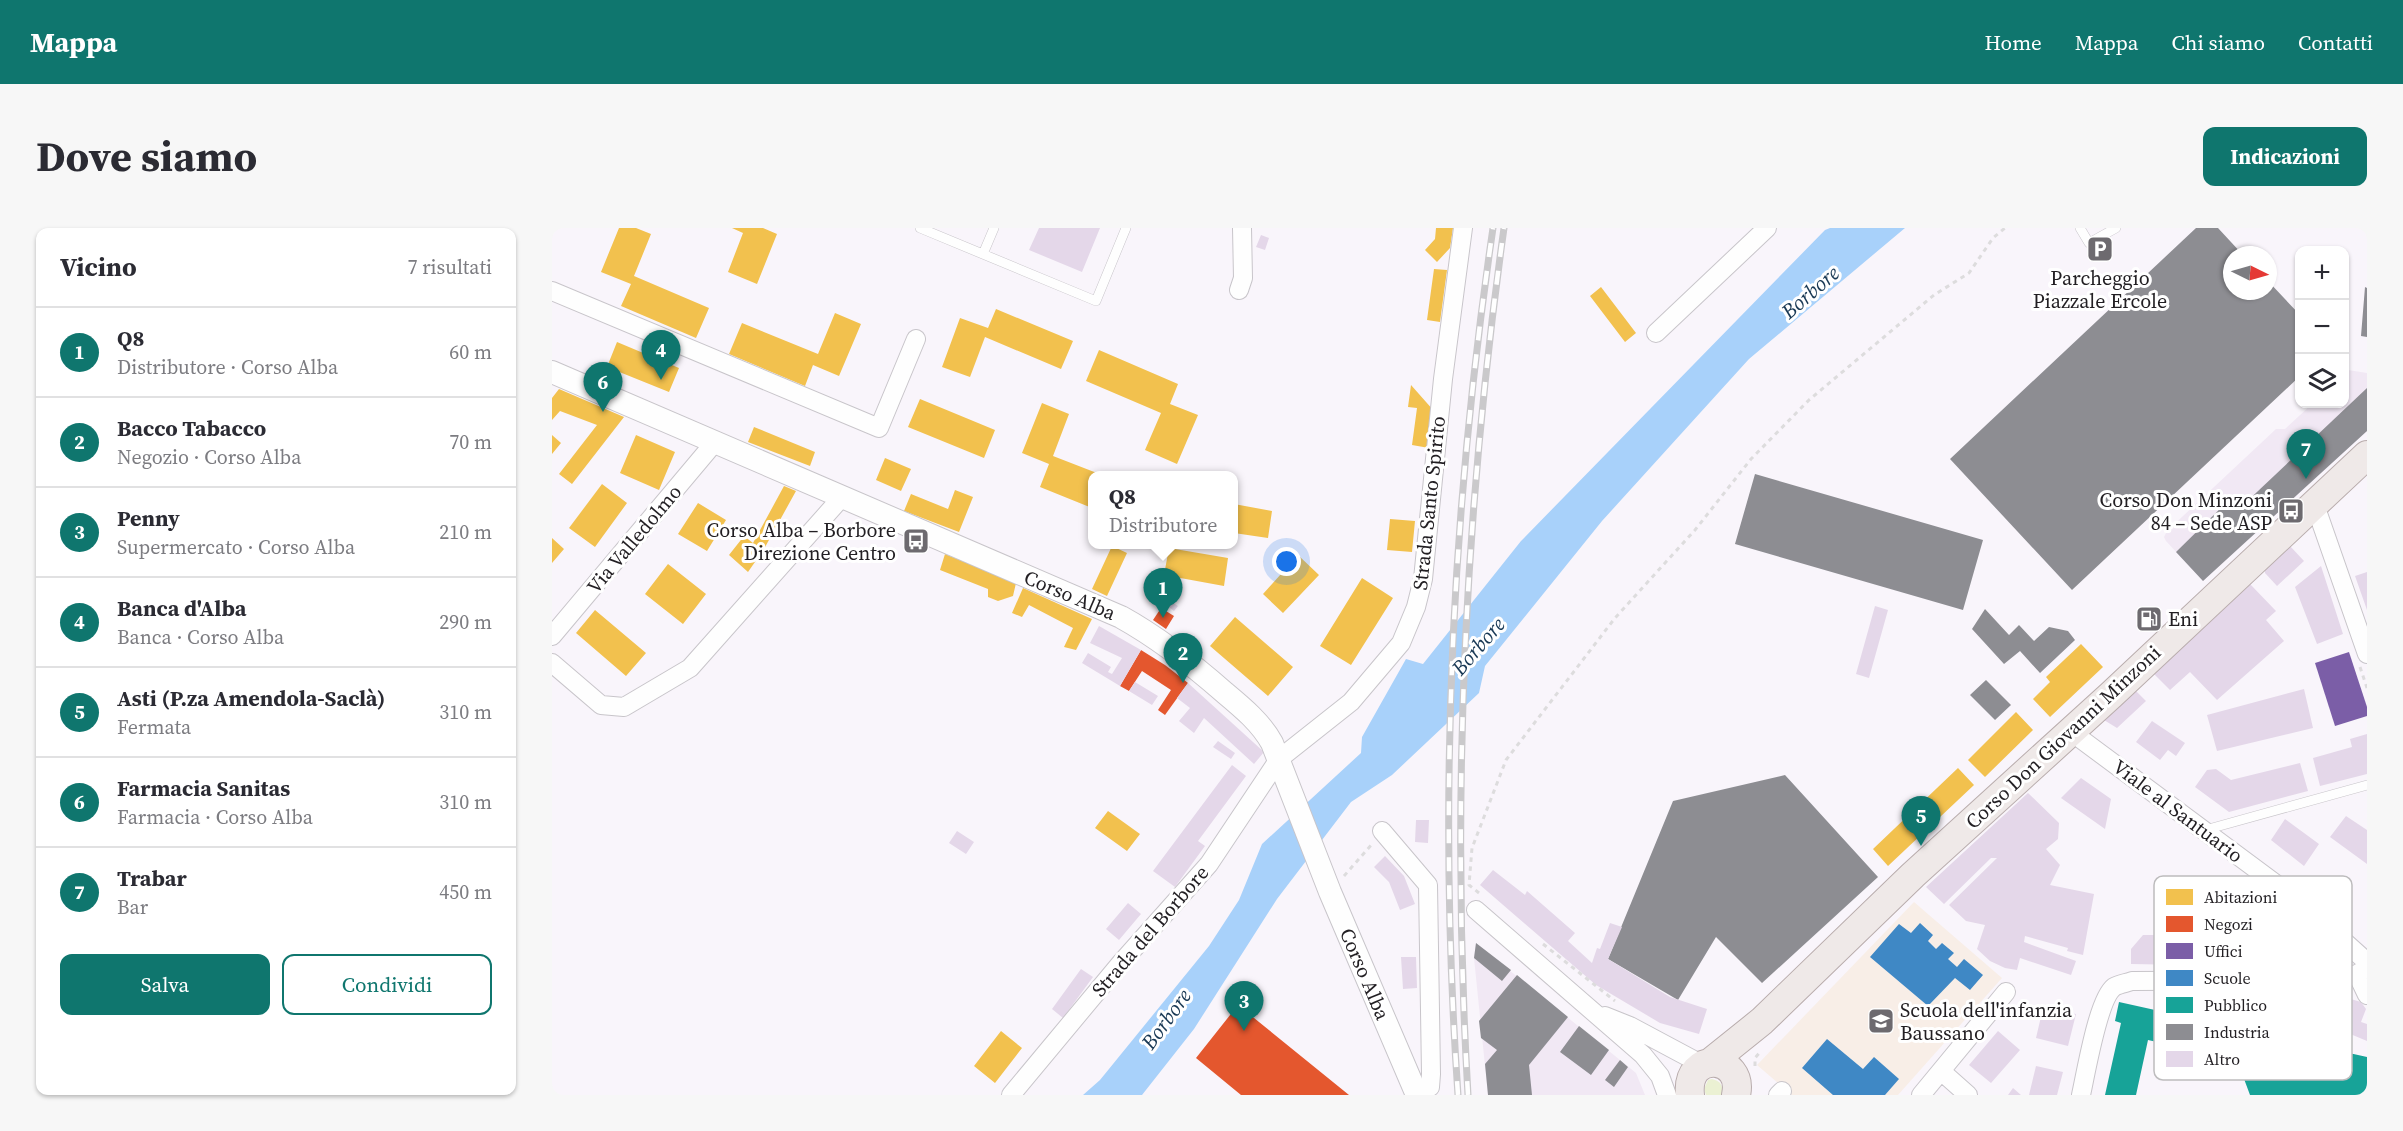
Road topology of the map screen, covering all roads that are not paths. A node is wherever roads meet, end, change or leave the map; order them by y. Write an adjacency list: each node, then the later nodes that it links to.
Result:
1 (920, 228): 9 (lane)
2 (994, 228): 9 (lane)
3 (1126, 228): 9 (lane)
4 (1242, 228): 10 (street)
5 (1463, 228): 23 (street, Strada Santo Spirito)
6 (1767, 228): 12 (street)
7 (2080, 228): 8 (lane)
8 (2116, 228)
9 (983, 254)
10 (1239, 290)
11 (552, 291): 13 (street)
12 (1656, 333)
13 (916, 339)
14 (552, 372): 15 (street, Corso Alba)
15 (715, 442): 17 (street, Corso Alba); 19 (street, Via Valledolmo)
16 (2367, 455): 18 (main road, Corso Don Giovanni Minzoni)
17 (842, 496): 21 (street); 23 (street, Corso Alba)
18 (2315, 505): 20 (street); 22 (main road, Corso Don Giovanni Minzoni)
19 (552, 636)
20 (2367, 654)
21 (552, 663)
22 (2070, 732): 25 (street, Viale al Santuario); 35 (main road, Corso Don Giovanni Minzoni)
23 (1279, 759): 39 (street, Strada del Borbore); 40 (street, Corso Alba)
24 (2367, 785): 25 (lane)
25 (2203, 830): 27 (street, Viale al Santuario)
26 (1382, 831): 40 (street, Corso Alba)
27 (2265, 876)
28 (1481, 905): 34 (street)
29 (2352, 956): 30 (street, Viale al Santuario)
30 (2364, 968): 33 (street)
31 (2154, 981): 45 (street)
32 (2006, 992): 37 (street)
33 (2367, 995)
34 (1592, 1011): 36 (street); 41 (street)
35 (1762, 1021): 36 (main road, Corso Don Giovanni Minzoni); 38 (main road, Corso Don Giovanni Minzoni)
36 (1707, 1063): 38 (main road); 42 (main road)
37 (1941, 1071): 43 (street); 44 (street)
38 (1737, 1092)
39 (1011, 1095)
40 (1418, 1095)
41 (1667, 1095)
42 (1689, 1095)
43 (1921, 1095)
44 (1968, 1095)
45 (2081, 1095)

